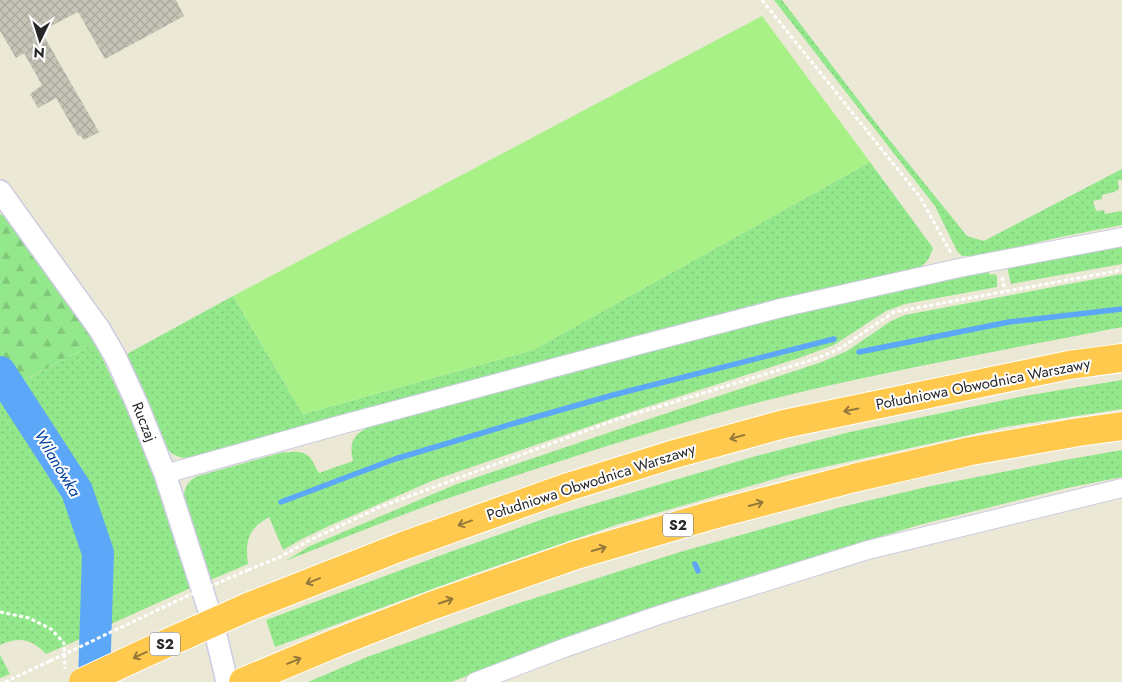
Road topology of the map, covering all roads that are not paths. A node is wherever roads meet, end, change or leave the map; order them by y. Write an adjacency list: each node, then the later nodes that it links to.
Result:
1 (0, 191): 5 (street, Ruczaj)
2 (1122, 237): 5 (street)
3 (1122, 358): 7 (highway, Południowa Obwodnica Warszawy / S2, one-way to 7, bridge)
4 (1122, 426): 8 (highway, S2, one-way to 4)
5 (165, 474): 8 (street, Ruczaj)
6 (1122, 488): 9 (street)
7 (74, 677)
8 (240, 681)
9 (475, 682)

